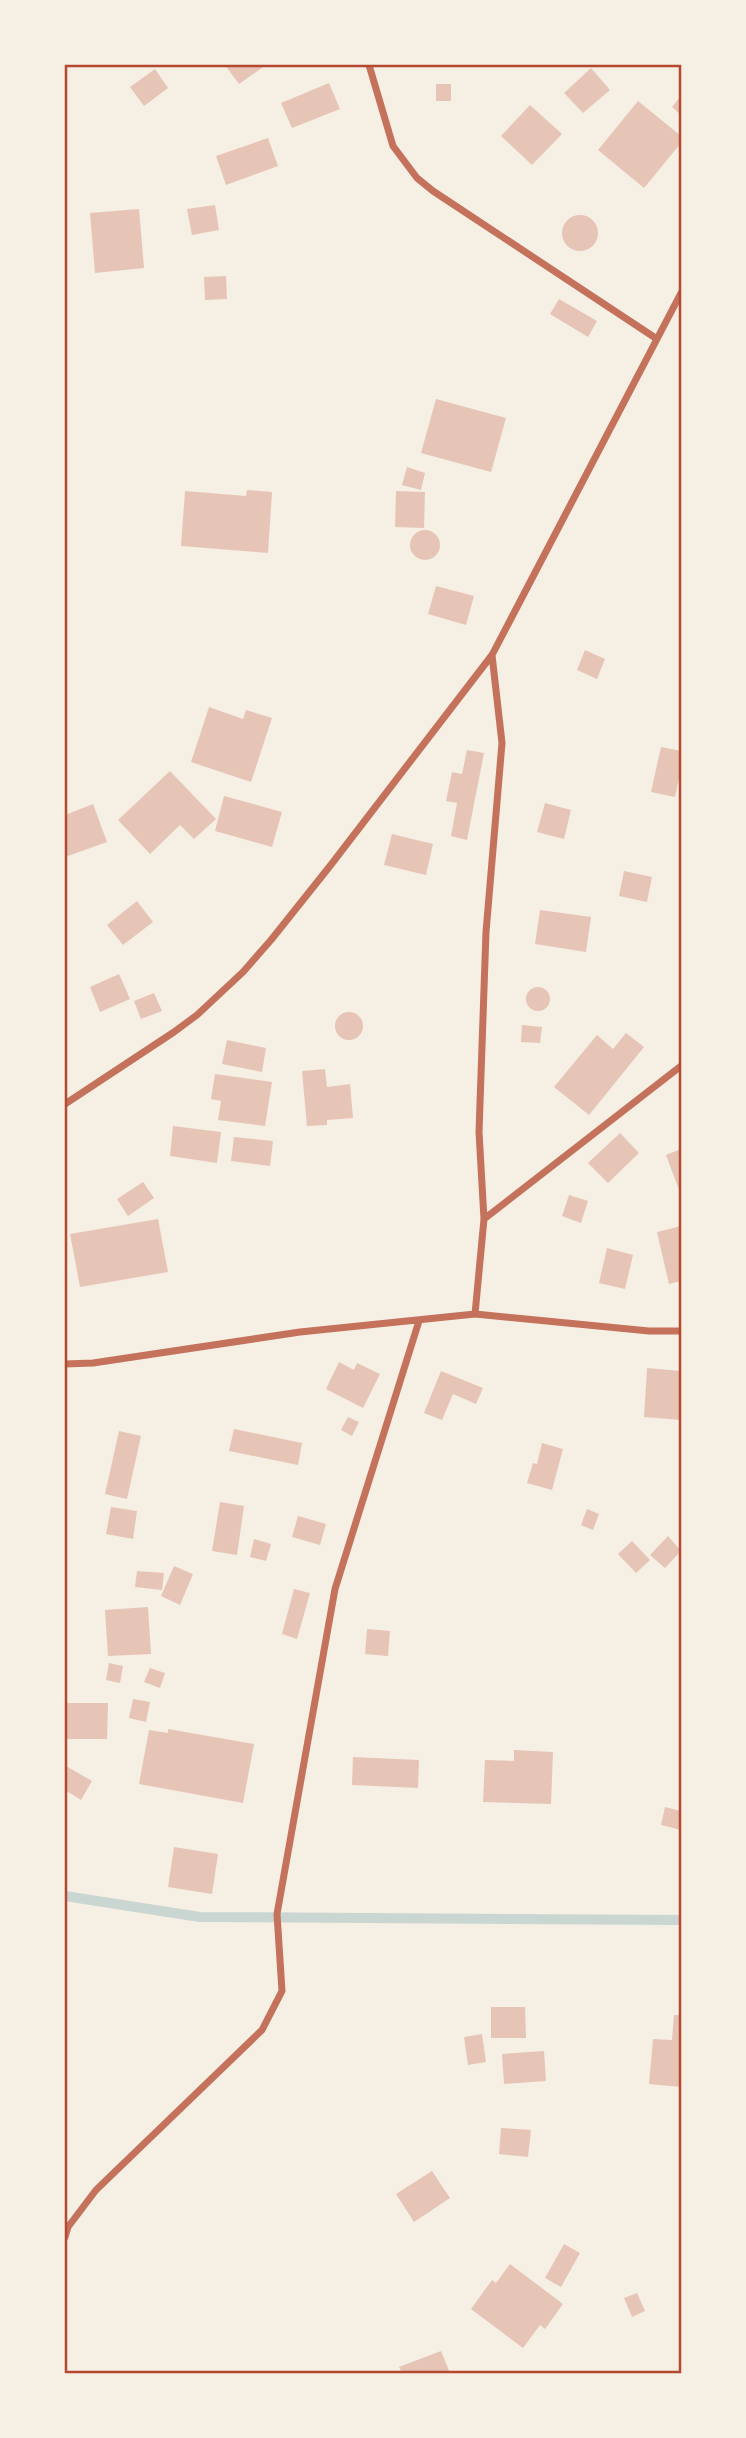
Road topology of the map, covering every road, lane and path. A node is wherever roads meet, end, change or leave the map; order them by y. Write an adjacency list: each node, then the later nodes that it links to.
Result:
1 (369, 65): 3 (street)
2 (681, 293): 3 (street)
3 (657, 339): 4 (street)
4 (492, 655): 6 (street); 7 (street)
5 (681, 1066): 7 (street)
6 (65, 1104)
7 (484, 1219): 8 (street)
8 (475, 1314): 9 (street); 10 (street)
9 (419, 1321): 11 (street); 12 (street)
10 (681, 1331)
11 (65, 1364)
12 (65, 2237)

